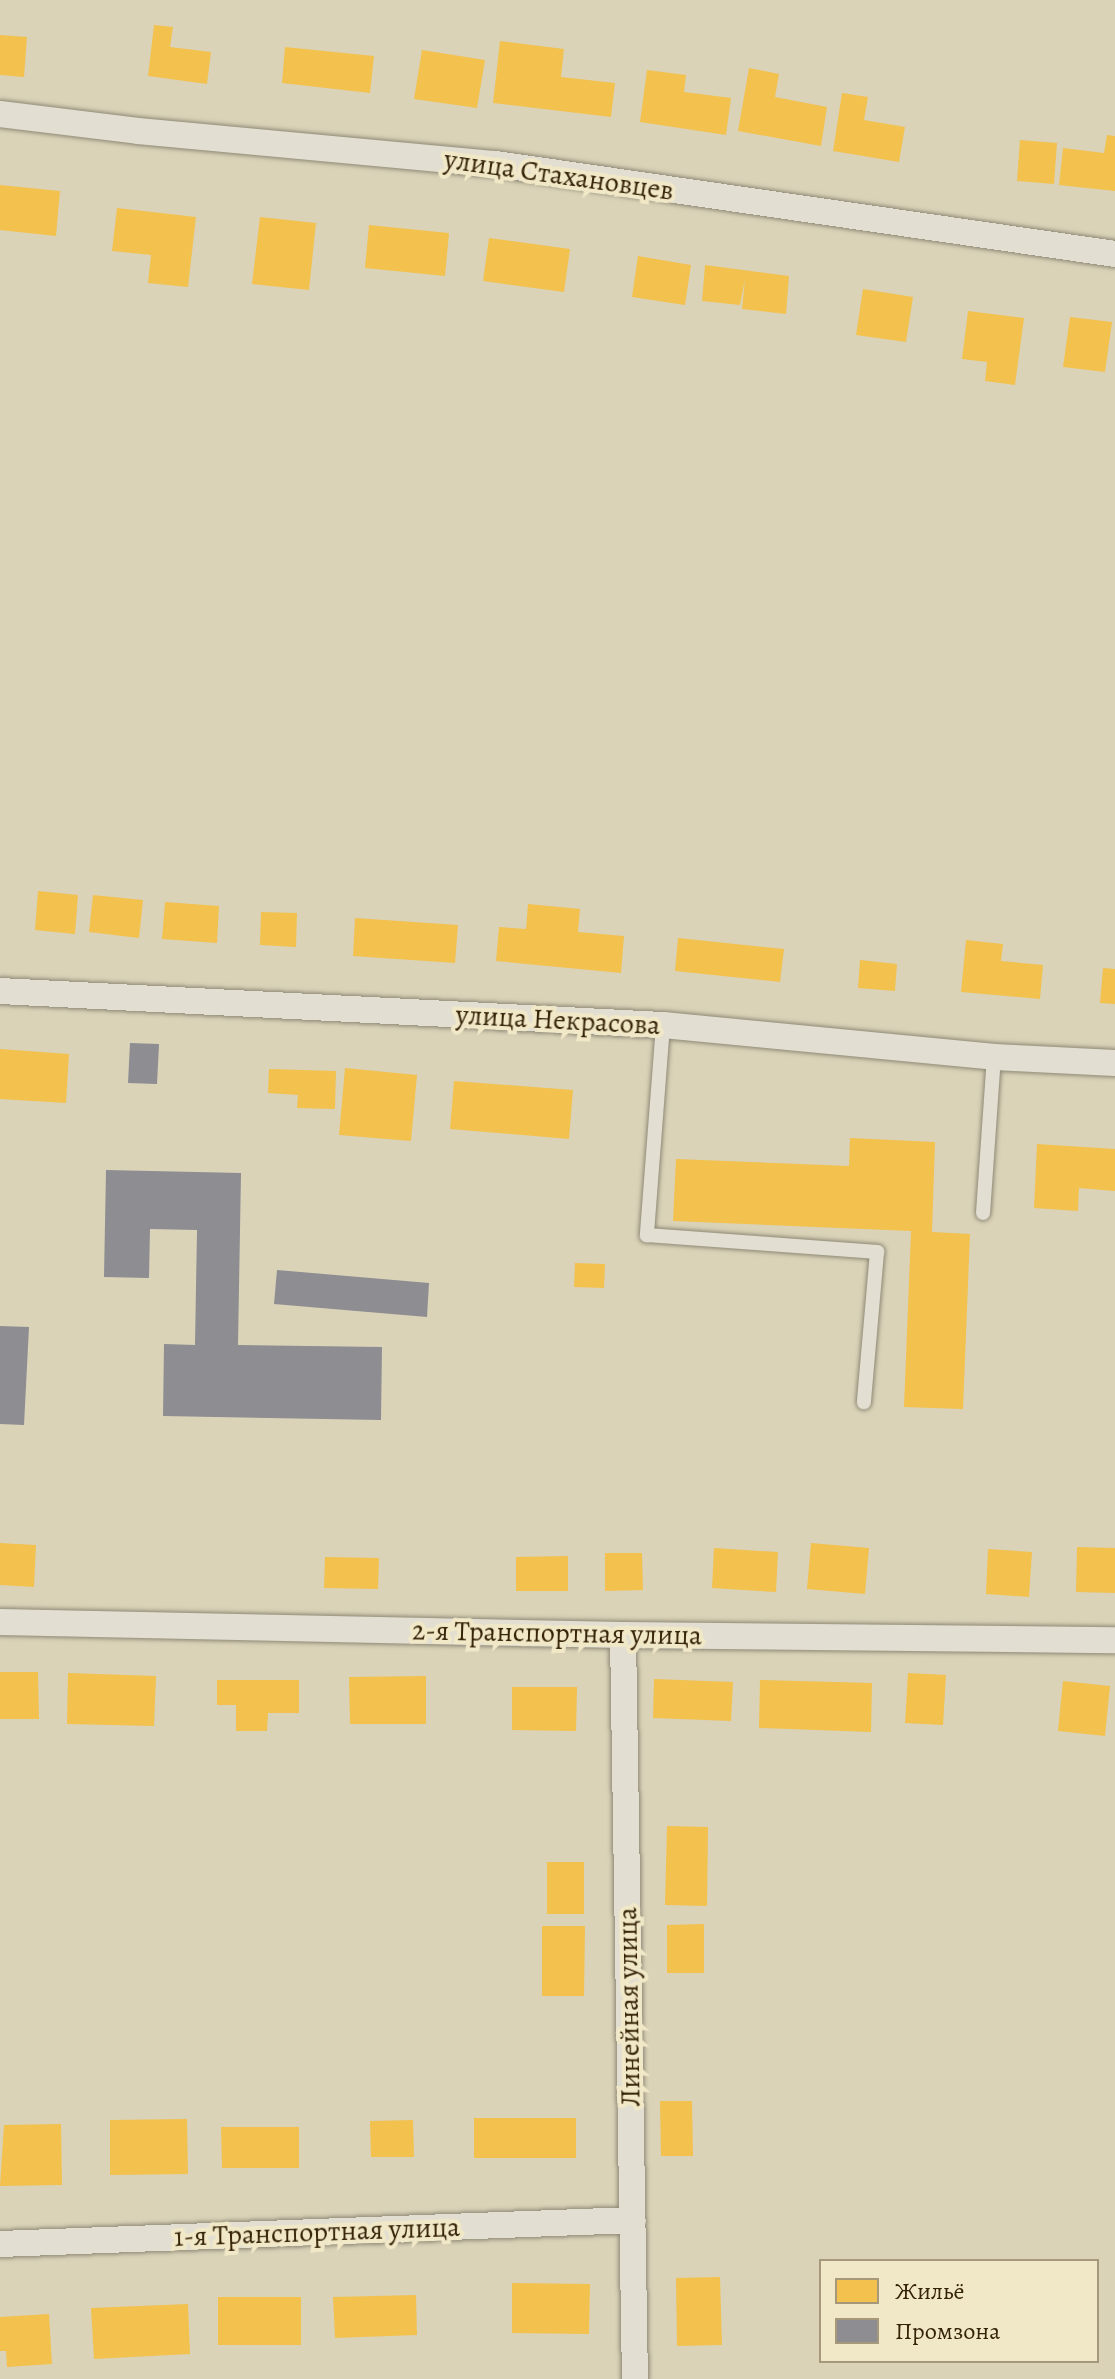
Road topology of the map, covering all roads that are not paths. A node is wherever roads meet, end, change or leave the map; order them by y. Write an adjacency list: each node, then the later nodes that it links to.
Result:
1 (0, 114): 2 (street, улица Стахановцев)
2 (1115, 254)
3 (0, 991): 4 (street, улица Некрасова)
4 (663, 1025): 5 (street, улица Некрасова); 8 (lane)
5 (994, 1057): 6 (street, улица Некрасова); 7 (lane)
6 (1115, 1063)
7 (983, 1213)
8 (864, 1402)
9 (0, 1622): 10 (street, 2-я Транспортная улица)
10 (623, 1635): 11 (street, 2-я Транспортная улица); 12 (street, Линейная улица)
11 (1115, 1640)
12 (633, 2220): 13 (street, 1-я Транспортная улица); 14 (street, Линейная улица)
13 (0, 2244)
14 (635, 2379)

